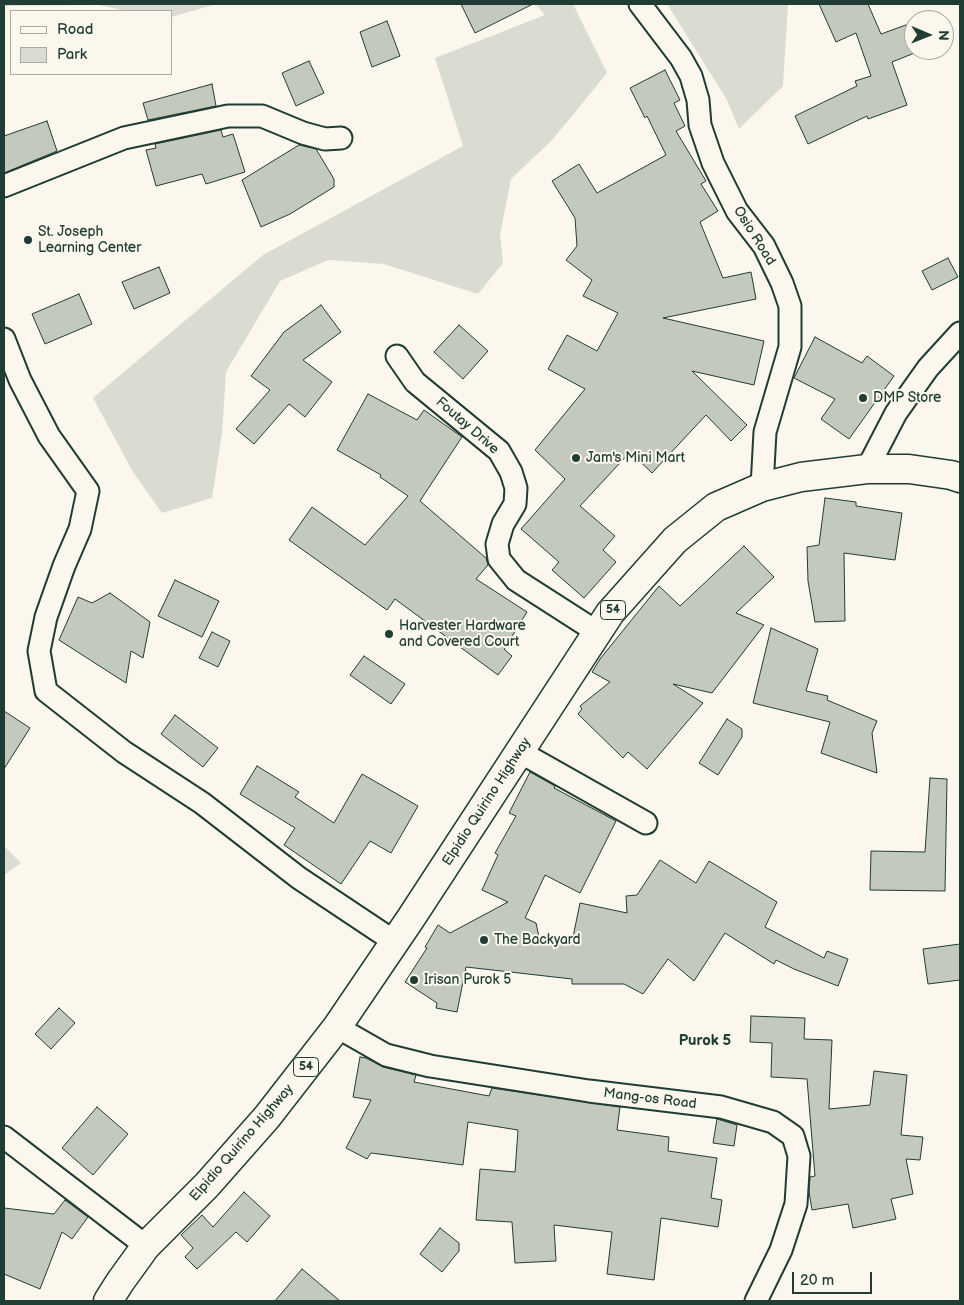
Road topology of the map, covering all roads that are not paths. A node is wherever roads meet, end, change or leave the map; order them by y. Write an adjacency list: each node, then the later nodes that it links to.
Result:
1 (640, 4): 9 (street, Osio Road)
2 (341, 138): 3 (street)
3 (4, 186)
4 (960, 333): 7 (street)
5 (4, 339): 13 (street)
6 (397, 356): 10 (street, Foutay Drive)
7 (867, 469): 8 (highway, Elpidio Quirino Highway / 54); 9 (highway, Elpidio Quirino Highway / 54)
8 (960, 478)
9 (762, 487): 10 (highway, Elpidio Quirino Highway / 54)
10 (597, 632): 11 (highway, Elpidio Quirino Highway / 54)
11 (520, 752): 12 (street); 13 (highway, Elpidio Quirino Highway / 54)
12 (646, 823)
13 (395, 942): 14 (highway, Elpidio Quirino Highway / 54)
14 (337, 1027): 16 (highway, Elpidio Quirino Highway / 54); 18 (street, Mang-os Road)
15 (4, 1137): 16 (street)
16 (146, 1246): 17 (highway, Elpidio Quirino Highway / 54)
17 (108, 1301)
18 (756, 1301)

